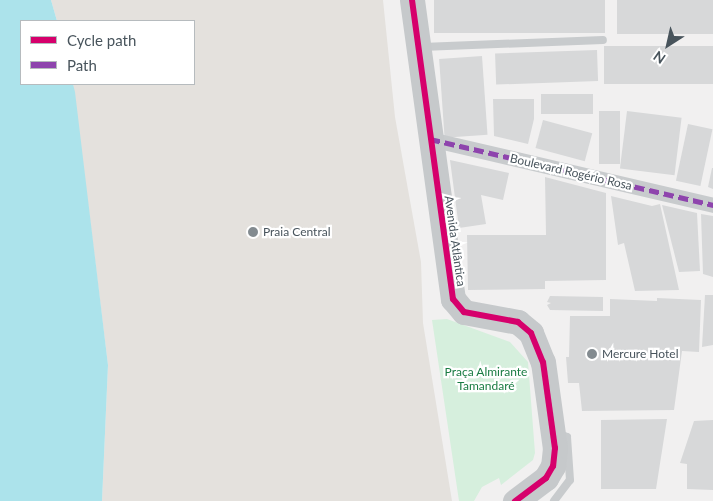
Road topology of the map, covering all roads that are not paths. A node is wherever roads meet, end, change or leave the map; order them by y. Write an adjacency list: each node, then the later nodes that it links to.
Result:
1 (412, 0): 3 (main road, Avenida Atlântica)
2 (603, 40): 3 (lane)
3 (418, 47): 4 (main road, Avenida Atlântica)
4 (430, 139): 5 (street, Boulevard Rogério Rosa); 6 (main road, Avenida Atlântica)
5 (713, 205)
6 (552, 432): 7 (main road, Avenida Atlântica); 8 (lane)
7 (515, 501)
8 (554, 501)

